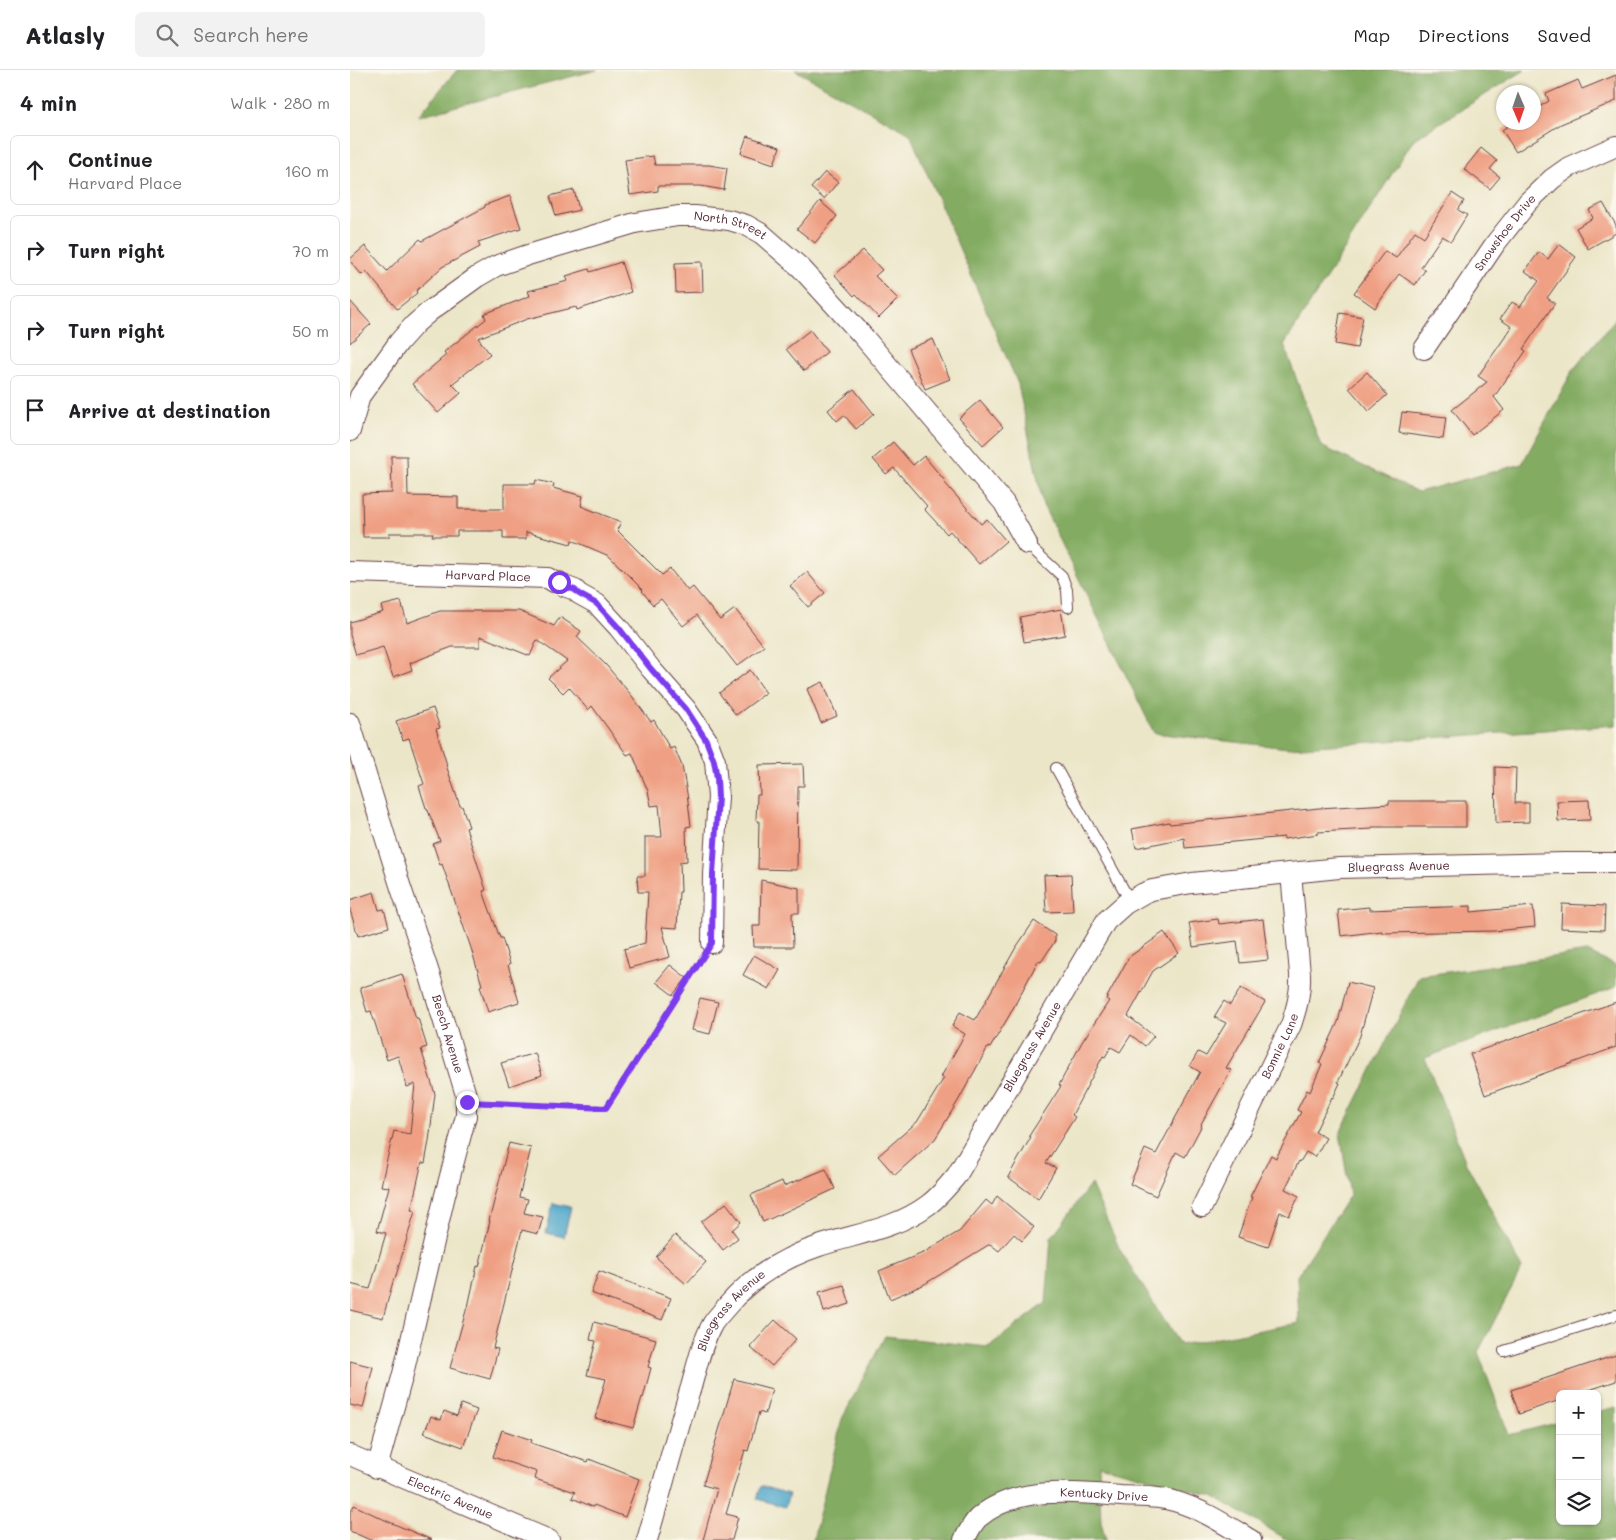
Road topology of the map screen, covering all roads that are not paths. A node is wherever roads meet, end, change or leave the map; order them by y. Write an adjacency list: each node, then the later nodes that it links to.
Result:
1 (1616, 146): 2 (street, Snowshoe Drive)
2 (1424, 349)
3 (357, 387): 4 (street); 5 (street, North Street)
4 (350, 431)
5 (1027, 544): 7 (lane)
6 (350, 572): 13 (street, Harvard Place)
7 (1068, 607)
8 (350, 723): 18 (street, Beech Avenue)
9 (1056, 768): 12 (lane)
10 (1616, 863): 11 (street, Bluegrass Avenue)
11 (1291, 873): 12 (street, Bluegrass Avenue); 14 (street, Bonnie Lane)
12 (1130, 901): 20 (street, Bluegrass Avenue)
13 (712, 943)
14 (1202, 1207)
15 (1616, 1315): 16 (lane)
16 (1504, 1351)
17 (350, 1455): 18 (street, Electric Avenue)
18 (377, 1468): 19 (street, Electric Avenue)
19 (546, 1539)
20 (646, 1540)
21 (964, 1540): 22 (street, Kentucky Drive)
22 (1251, 1540)

